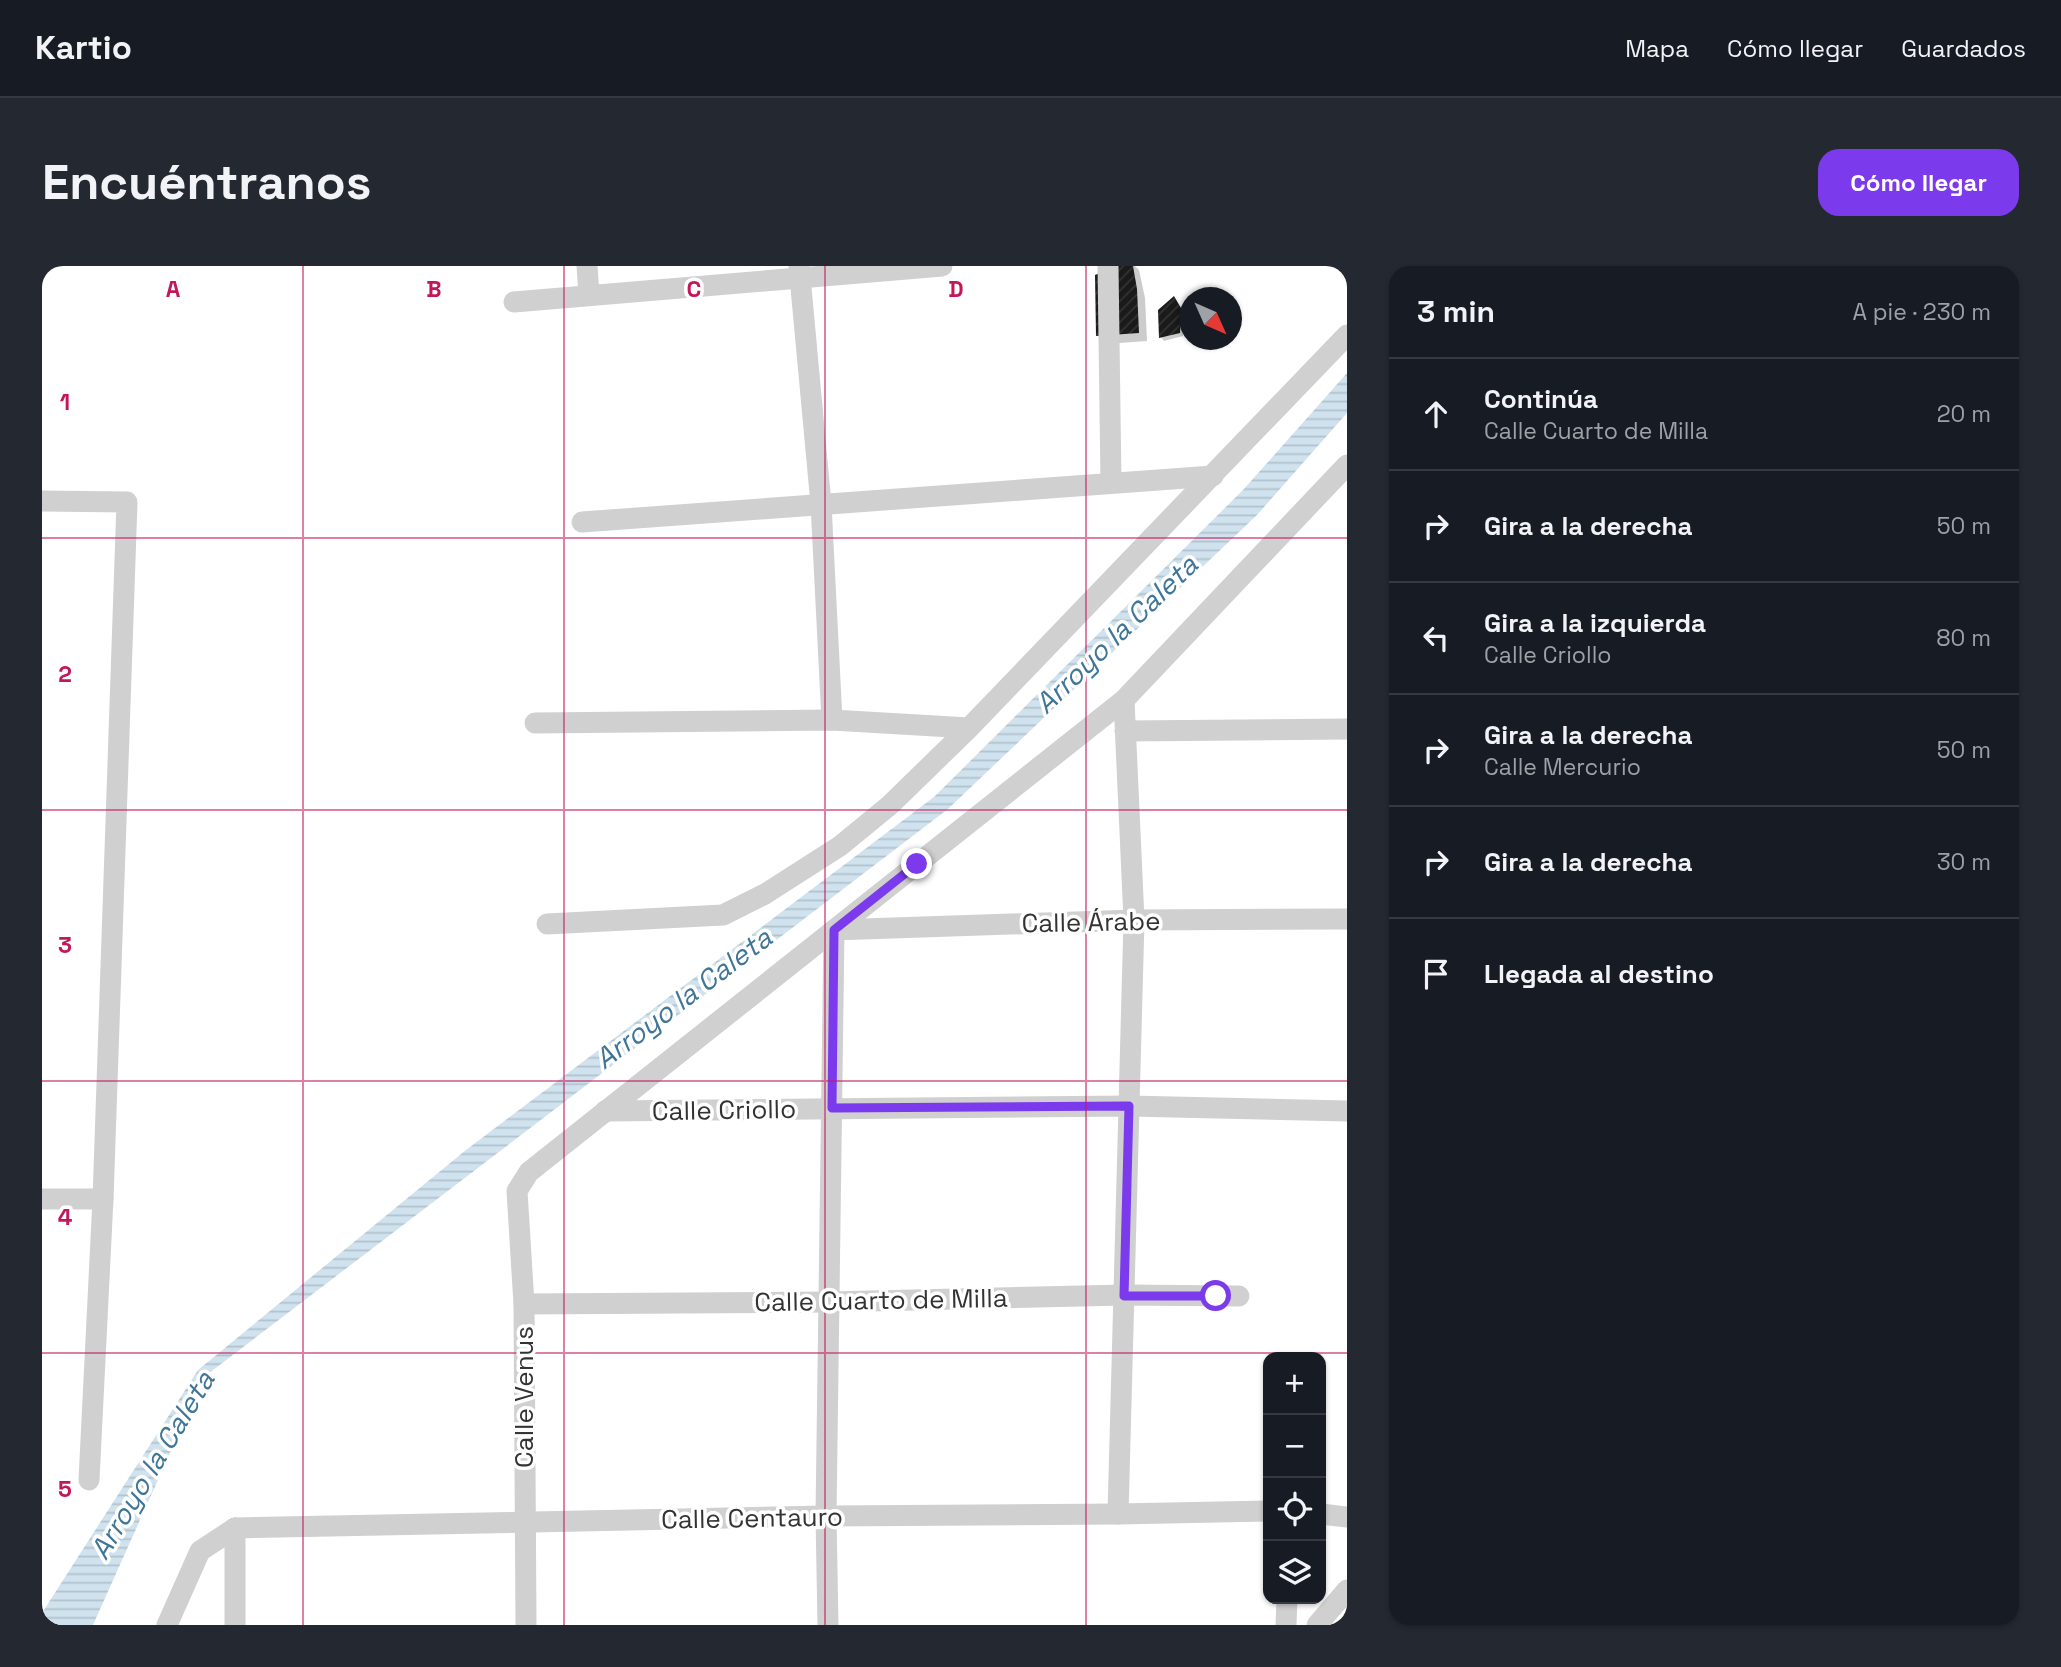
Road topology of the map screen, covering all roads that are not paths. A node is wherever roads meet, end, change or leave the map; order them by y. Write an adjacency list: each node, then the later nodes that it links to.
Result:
1 (587, 266): 6 (street)
2 (943, 266): 4 (street)
3 (1108, 266): 11 (street)
4 (799, 272): 5 (street); 13 (street)
5 (724, 275): 6 (street)
6 (589, 295): 7 (street)
7 (514, 302)
8 (1347, 335): 10 (street)
9 (1347, 465): 15 (street)
10 (1213, 476): 11 (street); 18 (street)
11 (1111, 483): 13 (street)
12 (42, 501): 30 (street)
13 (821, 504): 14 (street); 16 (street)
14 (582, 522)
15 (1124, 700): 20 (street); 24 (street)
16 (832, 720): 17 (street); 18 (street)
17 (536, 723)
18 (969, 728): 23 (street)
19 (1347, 729): 20 (street)
20 (1125, 731): 22 (street)
21 (1347, 919): 22 (street, Calle Árabe)
22 (1133, 920): 24 (street, Calle Árabe); 25 (street)
23 (547, 925)
24 (834, 930): 26 (street); 27 (street)
25 (1129, 1106): 26 (street, Calle Criollo); 28 (street, Calle Criollo); 31 (street)
26 (832, 1108): 27 (street, Calle Criollo); 33 (street)
27 (605, 1111): 34 (street, Calle Venus)
28 (1347, 1111)
29 (42, 1199): 30 (street)
30 (103, 1199): 35 (street)
31 (1124, 1296): 32 (street, Calle Cuarto de Milla); 33 (street, Calle Cuarto de Milla); 37 (street)
32 (1239, 1296)
33 (829, 1302): 34 (street, Calle Cuarto de Milla); 39 (street)
34 (524, 1304): 41 (street, Calle Venus)
35 (89, 1479)
36 (1263, 1511): 37 (street, Calle Centauro)
37 (1118, 1514): 39 (street, Calle Centauro)
38 (1326, 1515): 40 (street)
39 (826, 1516): 41 (street, Calle Centauro); 48 (street)
40 (1347, 1517)
41 (525, 1523): 42 (street, Calle Centauro); 47 (street, Calle Venus)
42 (235, 1528): 45 (street); 46 (street)
43 (1347, 1590): 50 (street)
44 (1287, 1604): 49 (street)
45 (167, 1625)
46 (234, 1625)
47 (526, 1625)
48 (828, 1625)
49 (1286, 1625)
50 (1317, 1625)

